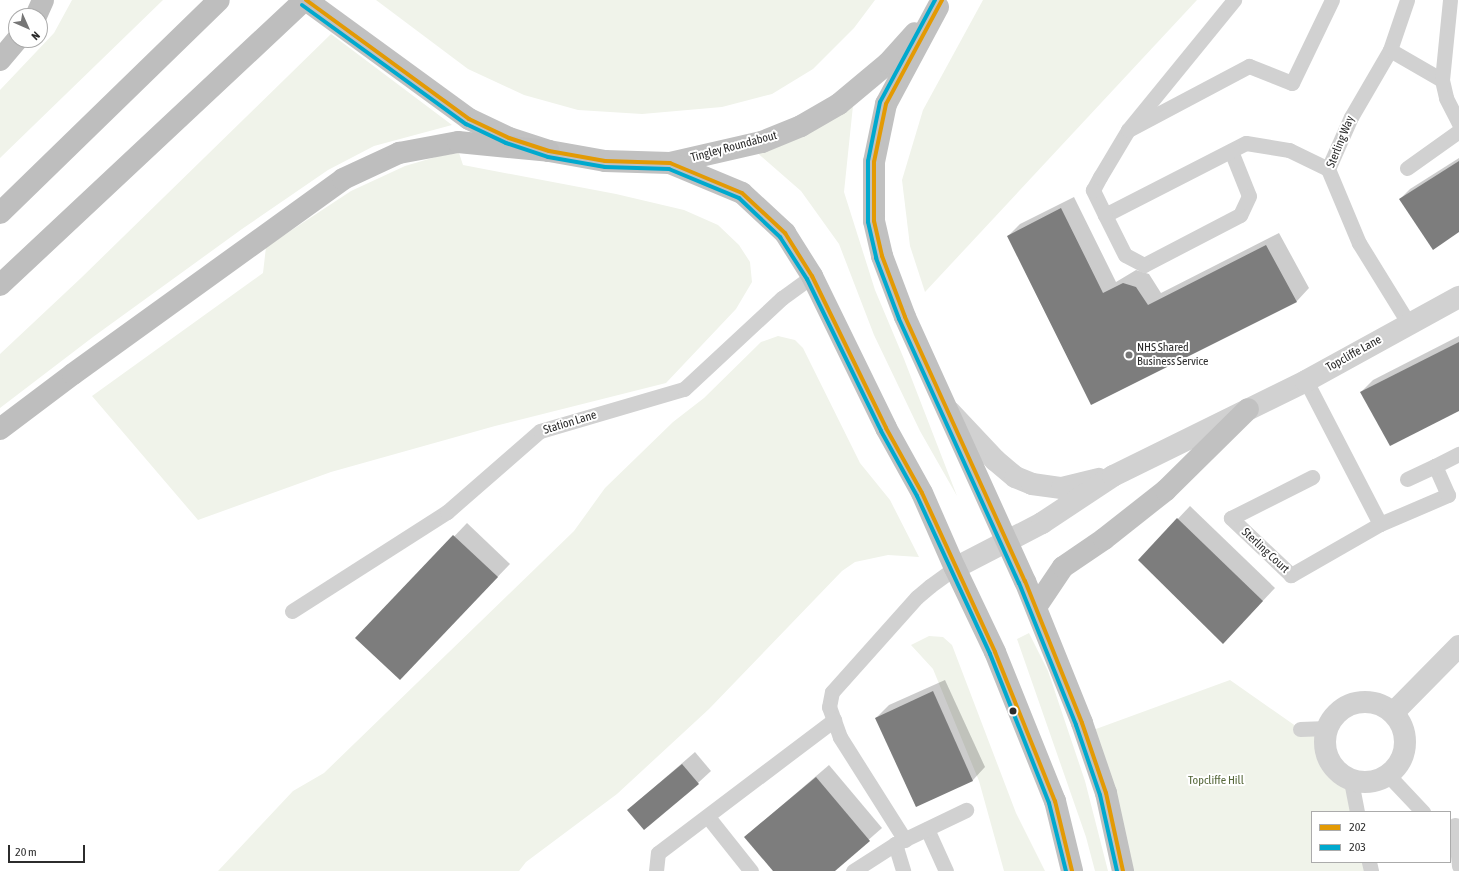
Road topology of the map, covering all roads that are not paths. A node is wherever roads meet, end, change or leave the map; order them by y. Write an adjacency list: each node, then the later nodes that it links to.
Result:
1 (219, 0): 20 (highway)
2 (305, 0): 16 (highway, Tingley Roundabout); 23 (highway)
3 (1234, 0): 13 (lane)
4 (1332, 0): 13 (lane)
5 (1407, 0): 9 (lane, Sterling Way)
6 (1450, 0): 11 (lane)
7 (940, 3): 17 (highway, Tingley Roundabout); 27 (highway)
8 (10, 48): 10 (highway)
9 (1390, 50): 11 (lane); 19 (lane, Sterling Way)
10 (0, 60)
11 (1442, 80): 12 (lane)
12 (1459, 123)
13 (1128, 130): 21 (lane)
14 (1459, 131): 18 (lane)
15 (1231, 150): 19 (lane); 21 (lane); 21 (lane)
16 (549, 151): 17 (highway, Tingley Roundabout); 29 (highway)
17 (670, 163): 22 (highway)
18 (1407, 168)
19 (1328, 169): 25 (lane, Sterling Way)
20 (0, 213)
21 (1105, 215)
22 (812, 276): 37 (highway); 39 (lane, Station Lane)
23 (0, 285)
24 (1459, 296): 25 (street, Topcliffe Lane)
25 (1409, 324): 26 (street, Topcliffe Lane)
26 (1306, 381): 28 (street, Topcliffe Lane); 35 (lane)
27 (944, 405): 32 (street); 36 (highway)
28 (1248, 409): 32 (street, Topcliffe Lane); 38 (highway)
29 (0, 429)
30 (1459, 454): 31 (lane)
31 (1435, 466): 34 (lane); 35 (lane, Sterling Court)
32 (1113, 476): 36 (street)
33 (1312, 477): 35 (lane, Sterling Court)
34 (1407, 479)
35 (1380, 524)
36 (1007, 541): 37 (street); 38 (highway)
37 (955, 568): 42 (lane); 60 (highway)
38 (1036, 607): 61 (highway)
39 (292, 611)
40 (1459, 646): 41 (street)
41 (1393, 713): 43 (street); 45 (street)
42 (834, 720): 50 (lane); 53 (lane)
43 (1327, 728): 44 (lane); 46 (street)
44 (1300, 729)
45 (1389, 776): 46 (street); 49 (lane)
46 (1351, 781): 48 (lane)
47 (966, 810): 52 (lane)
48 (1357, 811)
49 (1422, 811)
50 (708, 816): 55 (lane); 56 (lane)
51 (1455, 825): 54 (lane)
52 (927, 829): 53 (lane); 59 (lane)
53 (900, 842): 57 (lane); 58 (lane)
54 (1459, 866)
55 (656, 871)
56 (751, 871)
57 (853, 871)
58 (903, 871)
59 (946, 871)
60 (1072, 871)
61 (1123, 871)

